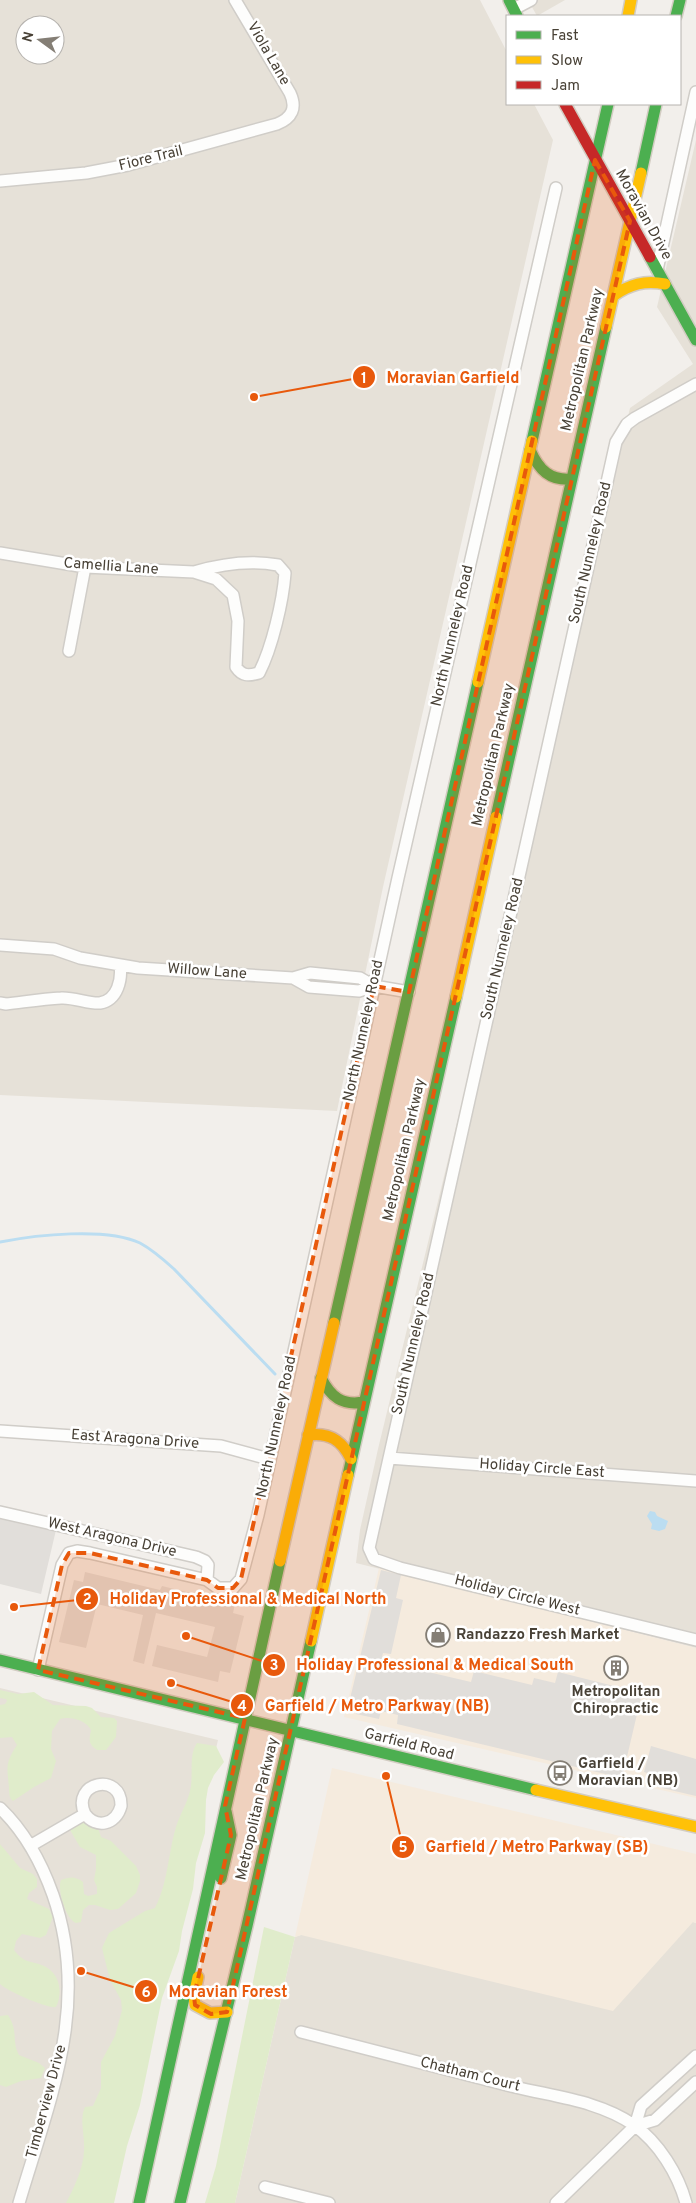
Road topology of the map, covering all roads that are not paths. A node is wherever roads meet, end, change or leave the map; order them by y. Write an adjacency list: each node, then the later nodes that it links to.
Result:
1 (235, 0): 12 (street, Viola Lane)
2 (531, 0): 5 (street)
3 (631, 0): 6 (main road)
4 (680, 0): 7 (main road)
5 (513, 8)
6 (628, 15)
7 (676, 15)
8 (696, 92): 13 (street)
9 (566, 105): 14 (main road, Moravian Drive)
10 (608, 105): 14 (main road, Metropolitan Parkway)
11 (656, 105): 17 (main road, Metropolitan Parkway)
12 (293, 111): 15 (street, Fiore Trail)
13 (690, 144): 18 (street)
14 (595, 160): 17 (main road, Moravian Drive); 23 (main road, Metropolitan Parkway)
15 (0, 180)
16 (556, 188): 31 (street, North Nunneley Road)
17 (630, 221): 18 (main road, Moravian Drive); 20 (main road, Metropolitan Parkway)
18 (657, 270): 19 (main road, Moravian Drive)
19 (665, 284): 20 (main road); 21 (main road, Moravian Drive)
20 (613, 296): 24 (main road, Metropolitan Parkway)
21 (696, 340)
22 (696, 384): 38 (street, South Nunneley Road)
23 (530, 450): 24 (main road); 32 (main road, Metropolitan Parkway)
24 (572, 479): 35 (main road, Metropolitan Parkway)
25 (0, 553): 26 (street, Camellia Lane)
26 (85, 567): 27 (street, Camellia Lane); 28 (street)
27 (194, 572): 27 (street, Camellia Lane)
28 (69, 651)
29 (0, 945): 30 (street, Willow Lane)
30 (120, 965): 31 (street, Willow Lane); 33 (street)
31 (374, 986): 32 (street, Willow Lane); 39 (street, North Nunneley Road)
32 (409, 992): 34 (main road, Metropolitan Parkway)
33 (0, 1003)
34 (321, 1378): 35 (main road); 37 (main road, Metropolitan Parkway)
35 (364, 1402): 40 (main road, Metropolitan Parkway)
36 (0, 1431): 39 (street, East Aragona Drive)
37 (308, 1435): 40 (main road); 48 (main road, Metropolitan Parkway)
38 (389, 1458): 41 (street, Holiday Circle East); 43 (street, South Nunneley Road)
39 (269, 1459): 44 (street, North Nunneley Road)
40 (351, 1460): 49 (main road, Metropolitan Parkway)
41 (696, 1481)
42 (0, 1512): 44 (street, West Aragona Drive)
43 (371, 1554): 45 (street, Holiday Circle West)
44 (206, 1580): 47 (street, North Nunneley Road)
45 (696, 1640)
46 (0, 1660): 47 (main road, Garfield Road)
47 (38, 1670): 48 (main road, Garfield Road)
48 (246, 1718): 49 (main road, Garfield Road); 50 (main road, Metropolitan Parkway)
49 (291, 1729): 53 (main road, Garfield Road); 55 (main road, Metropolitan Parkway)
50 (225, 1806): 55 (main road); 62 (main road, Metropolitan Parkway)
51 (0, 1808): 54 (street, Timberview Drive)
52 (84, 1814): 54 (street)
53 (696, 1827)
54 (30, 1846): 61 (street, Timberview Drive)
55 (227, 2012): 63 (main road, Metropolitan Parkway)
56 (301, 2032): 59 (street, Chatham Court)
57 (696, 2056): 59 (street)
58 (696, 2082): 59 (street)
59 (636, 2126): 65 (street); 66 (street, Chatham Court)
60 (266, 2187): 64 (street)
61 (19, 2203)
62 (140, 2203)
63 (180, 2203)
64 (329, 2203)
65 (556, 2203)
66 (686, 2203)

